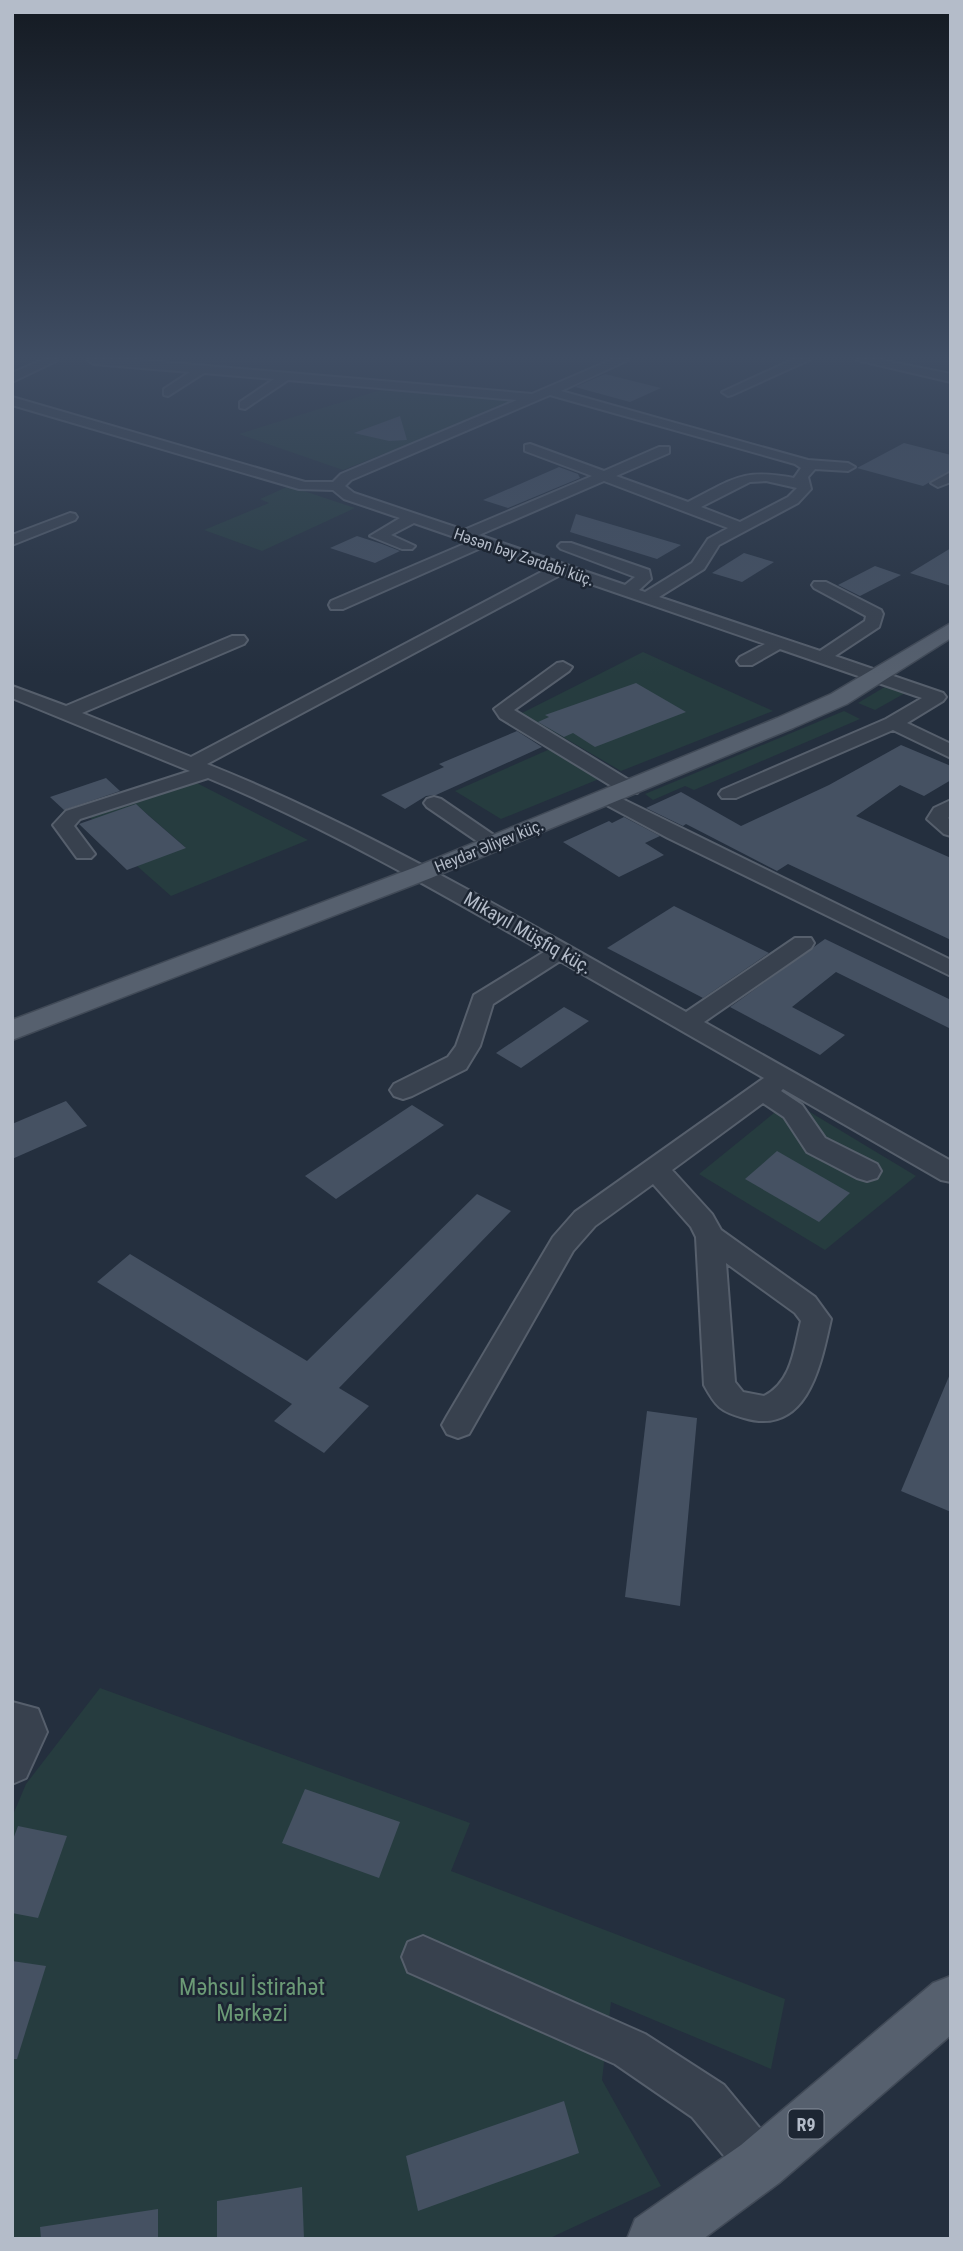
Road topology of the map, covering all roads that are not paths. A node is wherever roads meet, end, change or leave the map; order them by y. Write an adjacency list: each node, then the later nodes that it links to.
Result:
1 (231, 465): 10 (street)
2 (375, 465): 10 (street)
3 (581, 465): 8 (street)
4 (629, 465): 8 (street)
5 (807, 465): 9 (street)
6 (821, 465): 7 (street)
7 (848, 467)
8 (602, 477): 11 (street); 15 (street)
9 (803, 484): 11 (street); 14 (street)
10 (337, 486): 13 (street, Həsən bəy Zərdabi küç.)
11 (688, 508): 14 (street)
12 (70, 517): 16 (street)
13 (412, 518): 15 (street, Həsən bəy Zərdabi küç.); 18 (street)
14 (740, 527): 23 (street)
15 (464, 536): 17 (street, Həsən bəy Zərdabi küç.)
16 (12, 540)
17 (482, 542): 20 (street, Həsən bəy Zərdabi küç.); 24 (street)
18 (407, 546)
19 (566, 546): 22 (street)
20 (557, 570): 22 (street, Həsən bəy Zərdabi küç.); 37 (street)
21 (820, 584): 28 (street)
22 (626, 592): 23 (street, Həsən bəy Zərdabi küç.)
23 (645, 599): 27 (street, Həsən bəy Zərdabi küç.)
24 (337, 605)
25 (951, 629): 31 (main road, Heydər Əliyev küç.)
26 (238, 640): 34 (street)
27 (779, 643): 28 (street, Həsən bəy Zərdabi küç.); 29 (street)
28 (822, 657): 31 (street, Həsən bəy Zərdabi küç.)
29 (746, 661)
30 (563, 667): 38 (street)
31 (878, 676): 33 (street, Həsən bəy Zərdabi küç.); 38 (main road, Heydər Əliyev küç.)
32 (12, 691): 34 (street, Mikayıl Müşfiq küç.)
33 (944, 700): 35 (street)
34 (66, 713): 37 (street, Mikayıl Müşfiq küç.)
35 (893, 723): 36 (street); 39 (street)
36 (951, 752)
37 (201, 767): 45 (street); 46 (street, Mikayıl Müşfiq küç.)
38 (630, 789): 40 (main road, Heydər Əliyev küç.)
39 (729, 794)
40 (608, 798): 44 (main road, Heydər Əliyev küç.); 49 (street)
41 (434, 803): 44 (street)
42 (951, 806): 43 (street)
43 (951, 830)
44 (494, 844): 46 (main road, Heydər Əliyev küç.)
45 (84, 854)
46 (422, 873): 48 (street, Mikayıl Müşfiq küç.); 51 (main road, Heydər Əliyev küç.)
47 (803, 943): 50 (street)
48 (559, 952): 50 (street, Mikayıl Müşfiq küç.); 53 (street)
49 (951, 969)
50 (687, 1023): 52 (street, Mikayıl Müşfiq küç.)
51 (12, 1031)
52 (773, 1085): 54 (street); 55 (street); 56 (street, Mikayıl Müşfiq küç.)
53 (403, 1090)
54 (656, 1169): 57 (street); 58 (street)
55 (867, 1171)
56 (951, 1173)
57 (710, 1237): 57 (street)
58 (458, 1426)
59 (12, 1720): 60 (street)
60 (12, 1765)
61 (423, 1956): 63 (street)
62 (951, 2001): 63 (main road, R9)
63 (760, 2164): 64 (main road, R9)
64 (655, 2239)

